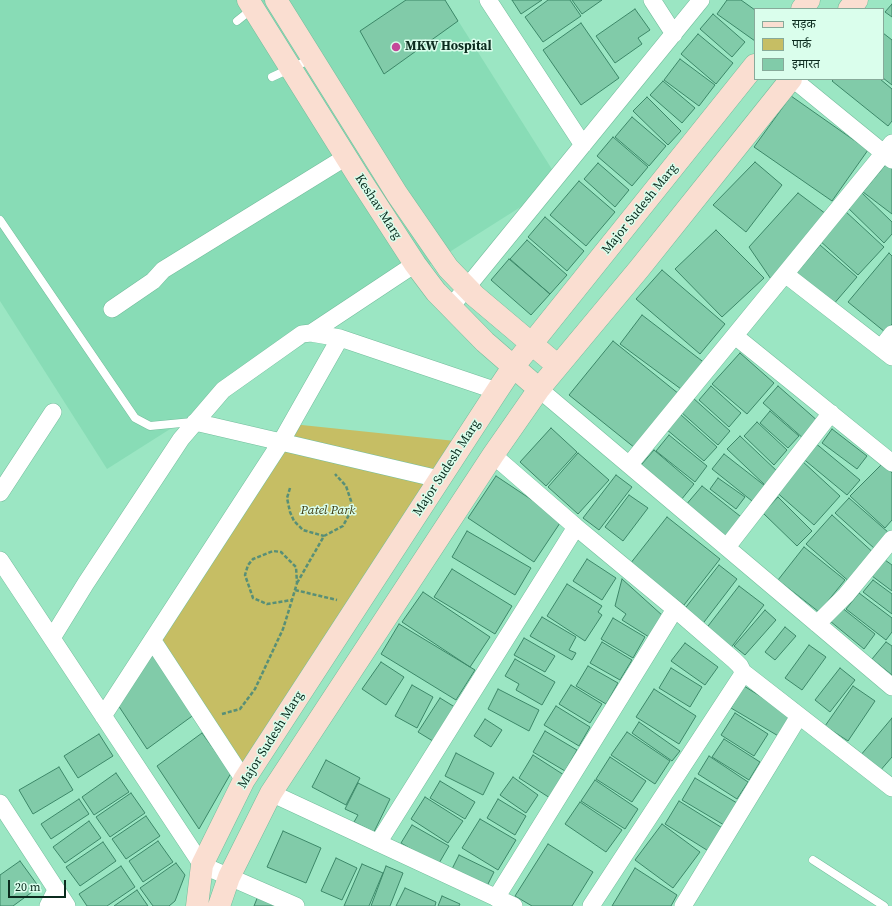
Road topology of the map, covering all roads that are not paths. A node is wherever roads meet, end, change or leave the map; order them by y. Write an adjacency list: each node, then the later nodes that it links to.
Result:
1 (276, 0): 11 (street, Keshav Marg)
2 (488, 0): 16 (street)
3 (652, 0): 10 (street)
4 (701, 0): 10 (street)
5 (810, 0): 7 (street)
6 (857, 0): 8 (street)
7 (803, 8)
8 (850, 8)
9 (246, 10): 13 (street, Keshav Marg)
10 (674, 34): 16 (street)
11 (312, 59): 13 (lane); 22 (street, Keshav Marg)
12 (754, 65): 29 (street, Major Sudesh Marg)
13 (281, 73): 18 (street, Keshav Marg)
14 (791, 80): 31 (street)
15 (793, 80): 17 (street)
16 (583, 145): 22 (street)
17 (889, 153): 21 (street)
18 (346, 157): 20 (street, Keshav Marg); 24 (street)
19 (0, 220): 37 (lane)
20 (416, 264): 23 (street, Keshav Marg); 25 (street)
21 (786, 274): 27 (street); 30 (street)
22 (466, 288): 23 (street); 29 (street, Keshav Marg)
23 (450, 308): 32 (street, Keshav Marg)
24 (112, 309)
25 (311, 333): 28 (street); 37 (street)
26 (892, 334): 30 (street)
27 (735, 336): 36 (street); 41 (street)
28 (340, 338): 34 (street); 38 (street)
29 (531, 345): 31 (street, Keshav Marg); 32 (street, Major Sudesh Marg)
30 (886, 353)
31 (558, 366): 33 (street)
32 (513, 367): 33 (street, Keshav Marg); 34 (street, Major Sudesh Marg)
33 (539, 389): 39 (street); 41 (street)
34 (496, 391): 42 (street, Major Sudesh Marg)
35 (53, 412): 43 (street)
36 (831, 413): 40 (street); 46 (street)
37 (195, 422): 38 (street); 50 (street)
38 (281, 442): 42 (street); 51 (street)
39 (493, 455): 44 (street); 58 (street)
40 (892, 463)
41 (629, 465): 46 (street)
42 (439, 479): 56 (street, Major Sudesh Marg)
43 (0, 494)
44 (576, 527): 48 (street); 60 (street)
45 (892, 539): 49 (street)
46 (727, 547): 49 (street)
47 (0, 560): 50 (street)
48 (675, 609): 52 (street); 65 (street)
49 (817, 624): 53 (street)
50 (52, 638): 54 (street)
51 (153, 641): 54 (street); 56 (street)
52 (743, 672): 55 (street); 72 (street)
53 (892, 687)
54 (104, 716): 62 (street)
55 (799, 716): 57 (street); 73 (street)
56 (244, 780): 62 (street, Major Sudesh Marg)
57 (892, 788)
58 (271, 793): 60 (street); 63 (street)
59 (0, 804): 64 (street)
60 (378, 843): 65 (street)
61 (813, 860): 74 (lane)
62 (202, 865): 63 (street); 68 (street, Major Sudesh Marg)
63 (229, 877): 69 (street); 70 (street)
64 (56, 890): 66 (street); 67 (street)
65 (496, 898): 71 (street)
66 (48, 906)
67 (67, 906)
68 (197, 906)
69 (219, 906)
70 (296, 906)
71 (514, 906)
72 (591, 906)
73 (683, 906)
74 (884, 906)

